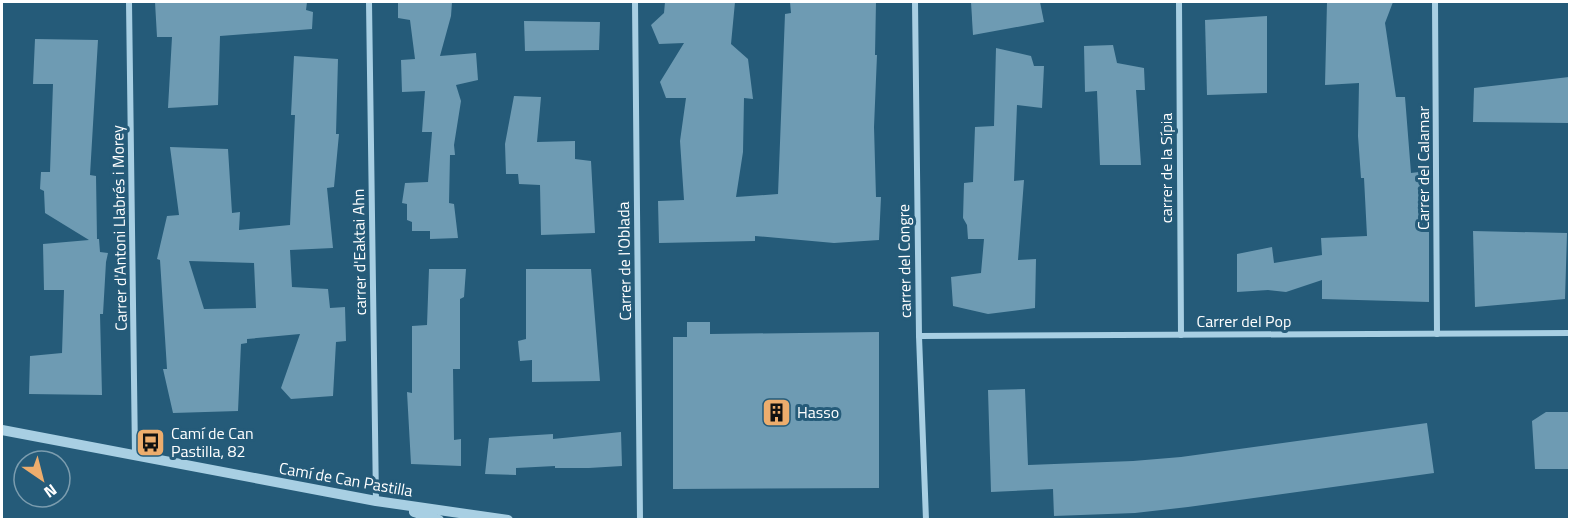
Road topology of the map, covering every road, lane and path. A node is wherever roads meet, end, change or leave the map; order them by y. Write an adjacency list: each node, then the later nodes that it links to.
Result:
1 (129, 2): 12 (street, Carrer d'Antoni Llabrés i Morey)
2 (369, 2): 13 (street, carrer d'Eaktai Ahn)
3 (635, 2): 16 (street, Carrer de l'Oblada)
4 (915, 2): 10 (street, carrer del Congre)
5 (1179, 2): 9 (street, carrer de la Sípia)
6 (1435, 2): 8 (street, Carrer del Calamar)
7 (1569, 333): 8 (street, Carrer del Pop)
8 (1437, 334): 9 (street, Carrer del Pop)
9 (1181, 335): 10 (street, Carrer del Pop)
10 (919, 336): 17 (street, carrer del Congre)
11 (2, 430): 12 (street, Camí de Can Pastilla)
12 (135, 455): 13 (street, Camí de Can Pastilla)
13 (376, 501): 14 (street); 15 (street, Camí de Can Pastilla)
14 (440, 519)
15 (508, 519)
16 (640, 519)
17 (926, 519)

